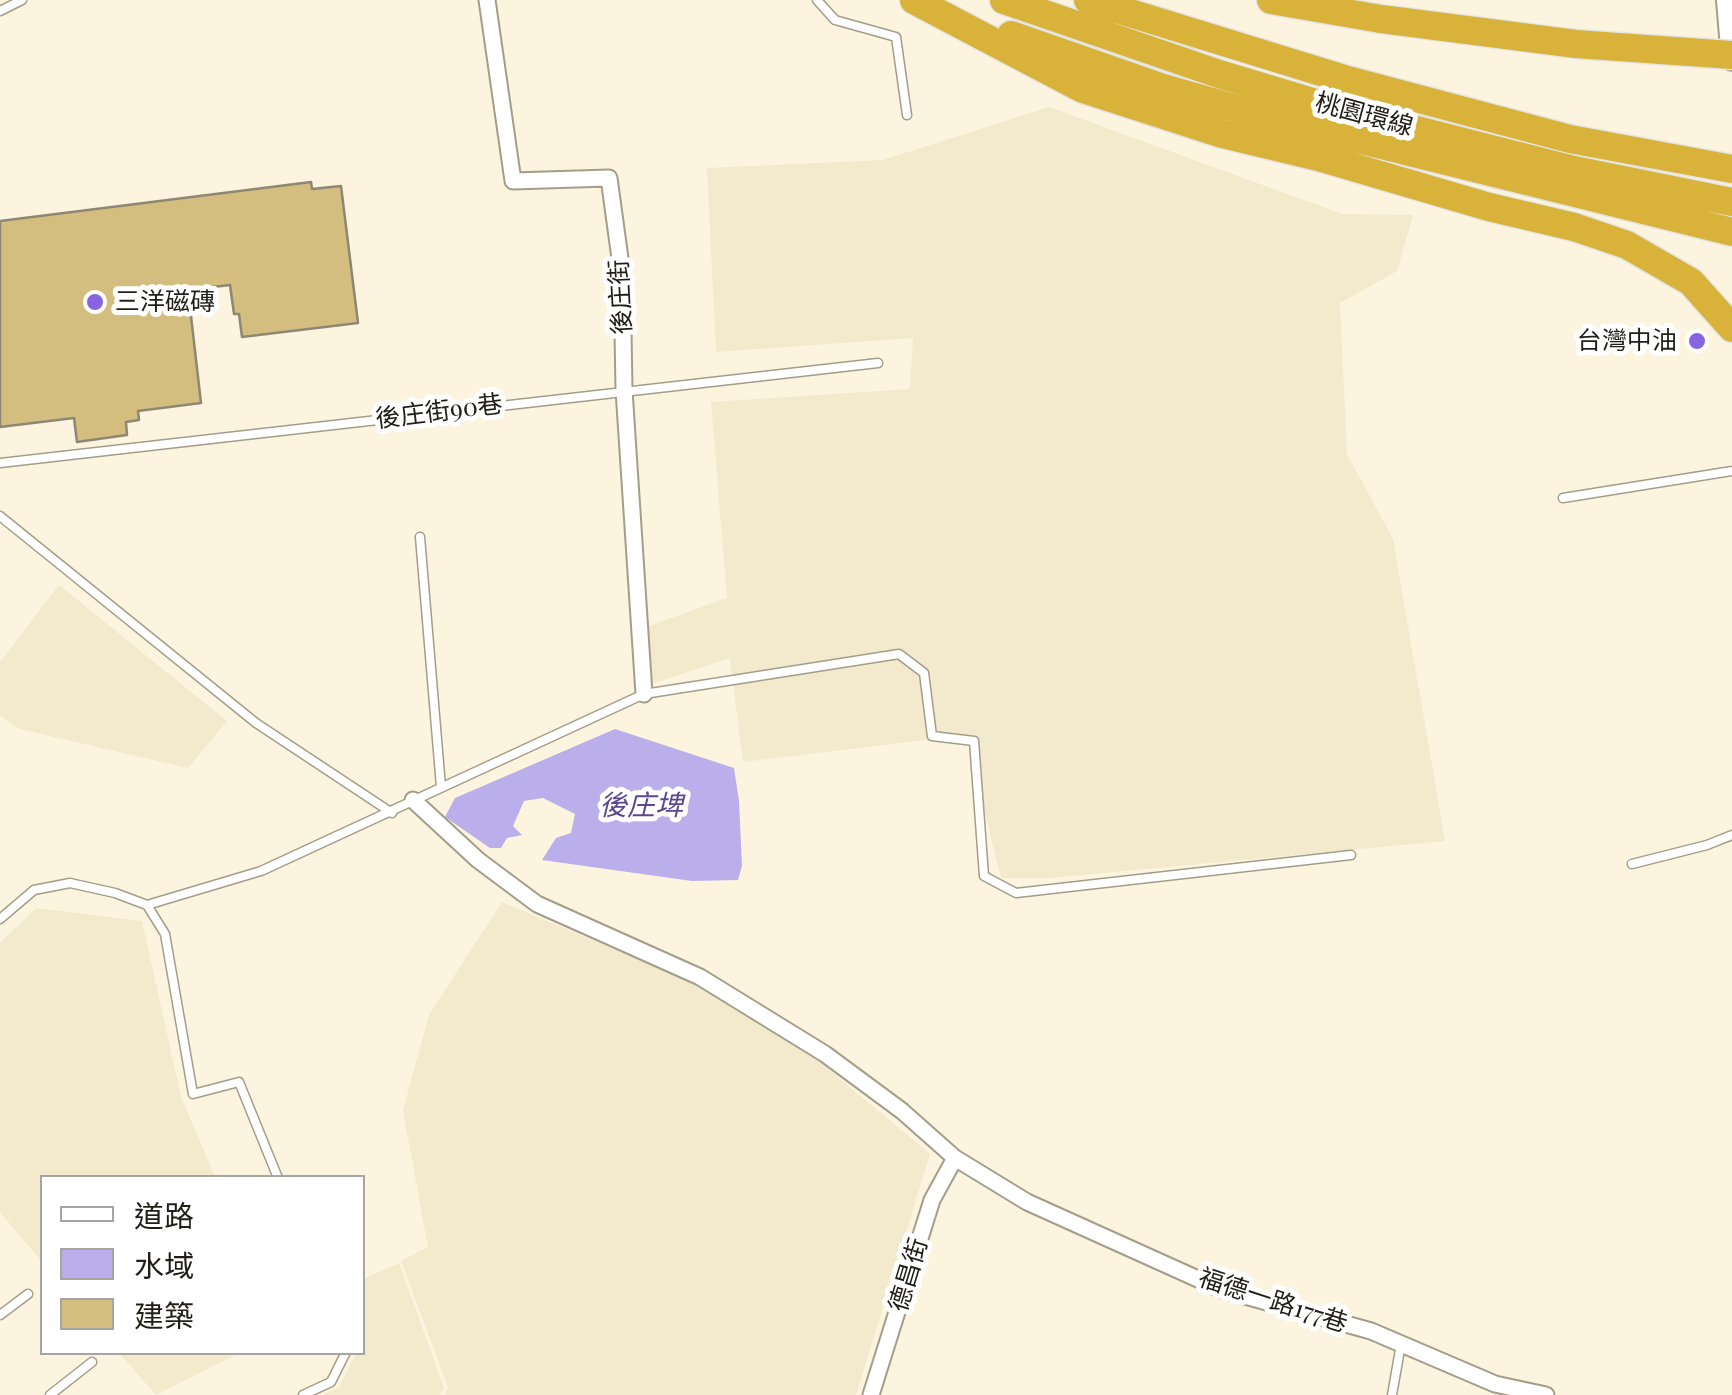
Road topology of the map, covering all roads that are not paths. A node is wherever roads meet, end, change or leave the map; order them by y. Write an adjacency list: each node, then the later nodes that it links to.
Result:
1 (22, 0): 9 (lane)
2 (487, 0): 17 (street, 後庄街)
3 (817, 0): 11 (lane)
4 (1004, 0): 13 (highway, 桃園環線)
5 (1088, 0): 12 (highway, 桃園環線)
6 (1271, 0): 10 (highway, bridge)
7 (1727, 0): 10 (main road)
8 (917, 2): 14 (highway); 15 (highway)
9 (0, 11)
10 (1732, 58)
11 (908, 115)
12 (1719, 168)
13 (1720, 201)
14 (1730, 231)
15 (1732, 328)
16 (878, 363): 17 (lane, 後庄街90巷)
17 (624, 390): 18 (lane, 後庄街90巷); 23 (street, 後庄街)
18 (0, 463)
19 (1732, 472): 20 (lane)
20 (1562, 498)
21 (0, 516): 26 (lane)
22 (420, 537): 24 (lane)
23 (644, 694): 24 (lane); 28 (lane)
24 (441, 787): 25 (lane)
25 (414, 800): 26 (lane); 32 (street, 福德一路177巷)
26 (392, 813): 30 (lane)
27 (1732, 835): 29 (lane)
28 (1350, 856)
29 (1632, 864)
30 (147, 906): 31 (lane); 33 (lane)
31 (0, 919)
32 (955, 1158): 36 (street, 福德一路177巷); 42 (street, 德昌街)
33 (277, 1175)
34 (28, 1294): 35 (lane)
35 (0, 1316)
36 (1401, 1344): 39 (street, 福德一路177巷); 43 (lane)
37 (344, 1355): 41 (lane)
38 (92, 1362): 40 (lane)
39 (1494, 1389): 44 (street, 福德一路177巷)
40 (50, 1395)
41 (303, 1395)
42 (872, 1395)
43 (1392, 1395)
44 (1546, 1395)

